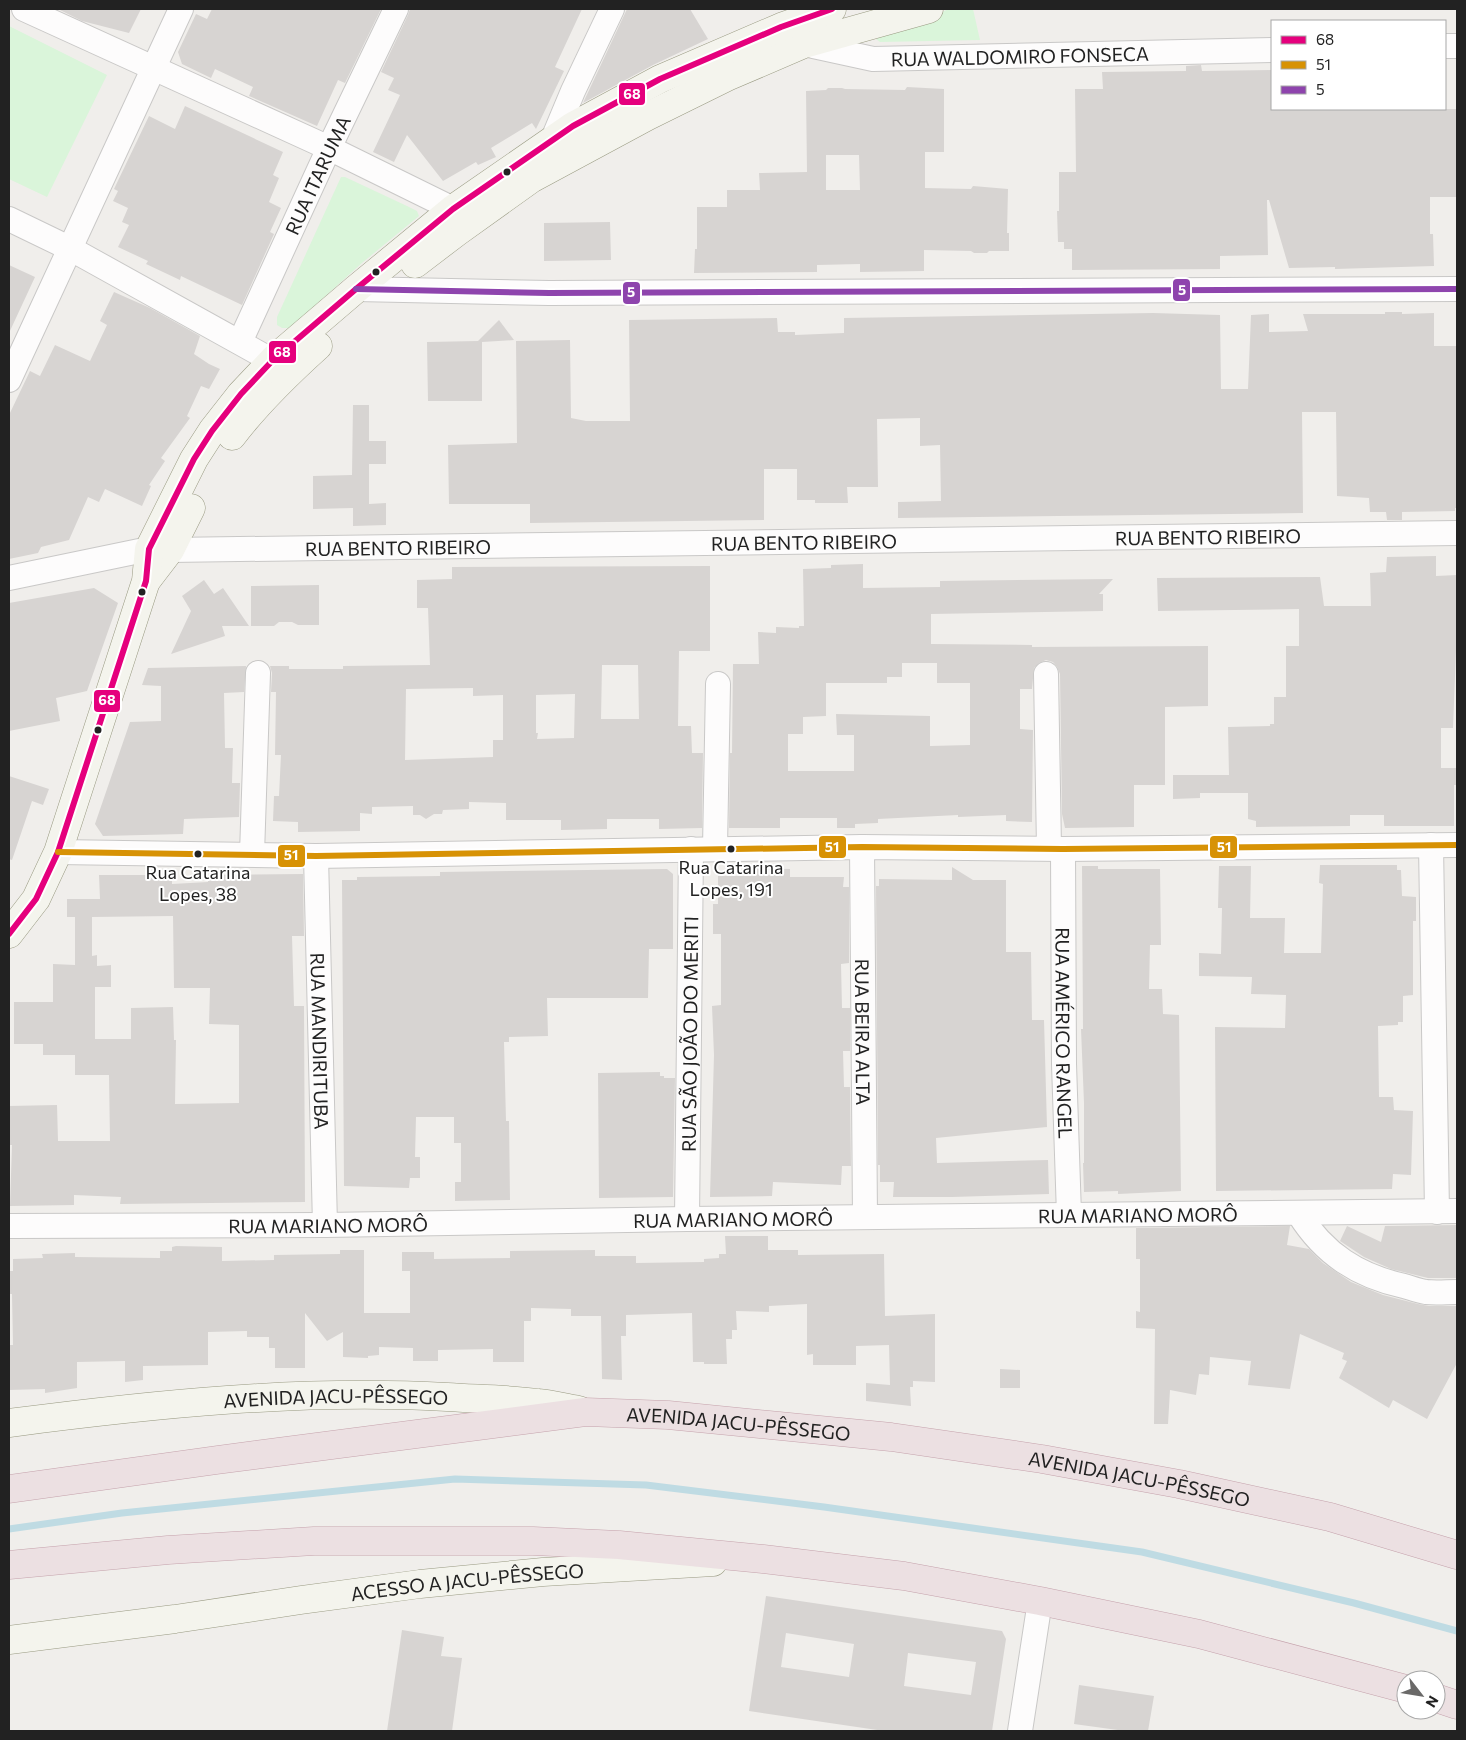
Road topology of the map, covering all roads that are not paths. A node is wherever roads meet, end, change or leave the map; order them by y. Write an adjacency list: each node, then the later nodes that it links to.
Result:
1 (24, 9): 9 (street)
2 (181, 9): 9 (street)
3 (396, 9): 11 (street, RUA ITARUMA)
4 (612, 9): 10 (street)
5 (929, 9): 7 (main road)
6 (822, 10): 7 (street); 10 (main road)
7 (804, 44): 8 (street, RUA WALDOMIRO FONSECA); 12 (main road)
8 (1271, 50)
9 (154, 69): 11 (street); 15 (street)
10 (552, 140): 12 (street); 13 (main road)
11 (329, 148): 13 (street); 18 (street, RUA ITARUMA)
12 (538, 175): 17 (main road)
13 (453, 210): 17 (main road)
14 (9, 219): 15 (street)
15 (71, 249): 18 (street); 20 (street)
16 (1457, 289): 17 (street)
17 (369, 290): 19 (main road)
18 (240, 342): 19 (street)
19 (282, 365): 22 (main road)
20 (9, 380)
21 (1457, 533): 22 (street, RUA BENTO RIBEIRO)
22 (159, 550): 23 (street, RUA BENTO RIBEIRO); 33 (main road)
23 (9, 578)
24 (258, 673): 34 (street)
25 (1046, 674): 32 (street, RUA AMÉRICO RANGEL)
26 (718, 684): 30 (street)
27 (1431, 845): 28 (street); 32 (street); 37 (street)
28 (1457, 845)
29 (862, 847): 30 (street); 32 (street); 40 (street, RUA BEIRA ALTA)
30 (715, 848): 31 (street)
31 (691, 849): 35 (street); 41 (street, RUA SÃO JOÃO DO MERITI)
32 (1056, 849): 39 (street, RUA AMÉRICO RANGEL)
33 (58, 852): 34 (street); 36 (main road)
34 (252, 854): 35 (street)
35 (316, 856): 43 (street, RUA MANDIRITUBA)
36 (9, 934)
37 (1447, 1212): 38 (street, RUA MARIANO MORÔ)
38 (1299, 1214): 39 (street, RUA MARIANO MORÔ); 44 (street)
39 (1068, 1216): 40 (street, RUA MARIANO MORÔ)
40 (865, 1217): 41 (street, RUA MARIANO MORÔ)
41 (688, 1218): 43 (street, RUA MARIANO MORÔ)
42 (9, 1226): 43 (street, RUA MARIANO MORÔ)
43 (325, 1226)
44 (1457, 1292)
45 (585, 1412): 46 (main road, AVENIDA JACU-PÊSSEGO); 47 (highway); 48 (highway, AVENIDA JACU-PÊSSEGO)
46 (9, 1423)
47 (9, 1489)
48 (1457, 1555)
49 (763, 1560): 50 (highway); 51 (highway); 52 (main road, ACESSO A JACU-PÊSSEGO)
50 (9, 1565)
51 (1040, 1600): 53 (highway); 54 (street)
52 (9, 1640)
53 (1396, 1687)
54 (1020, 1731)

